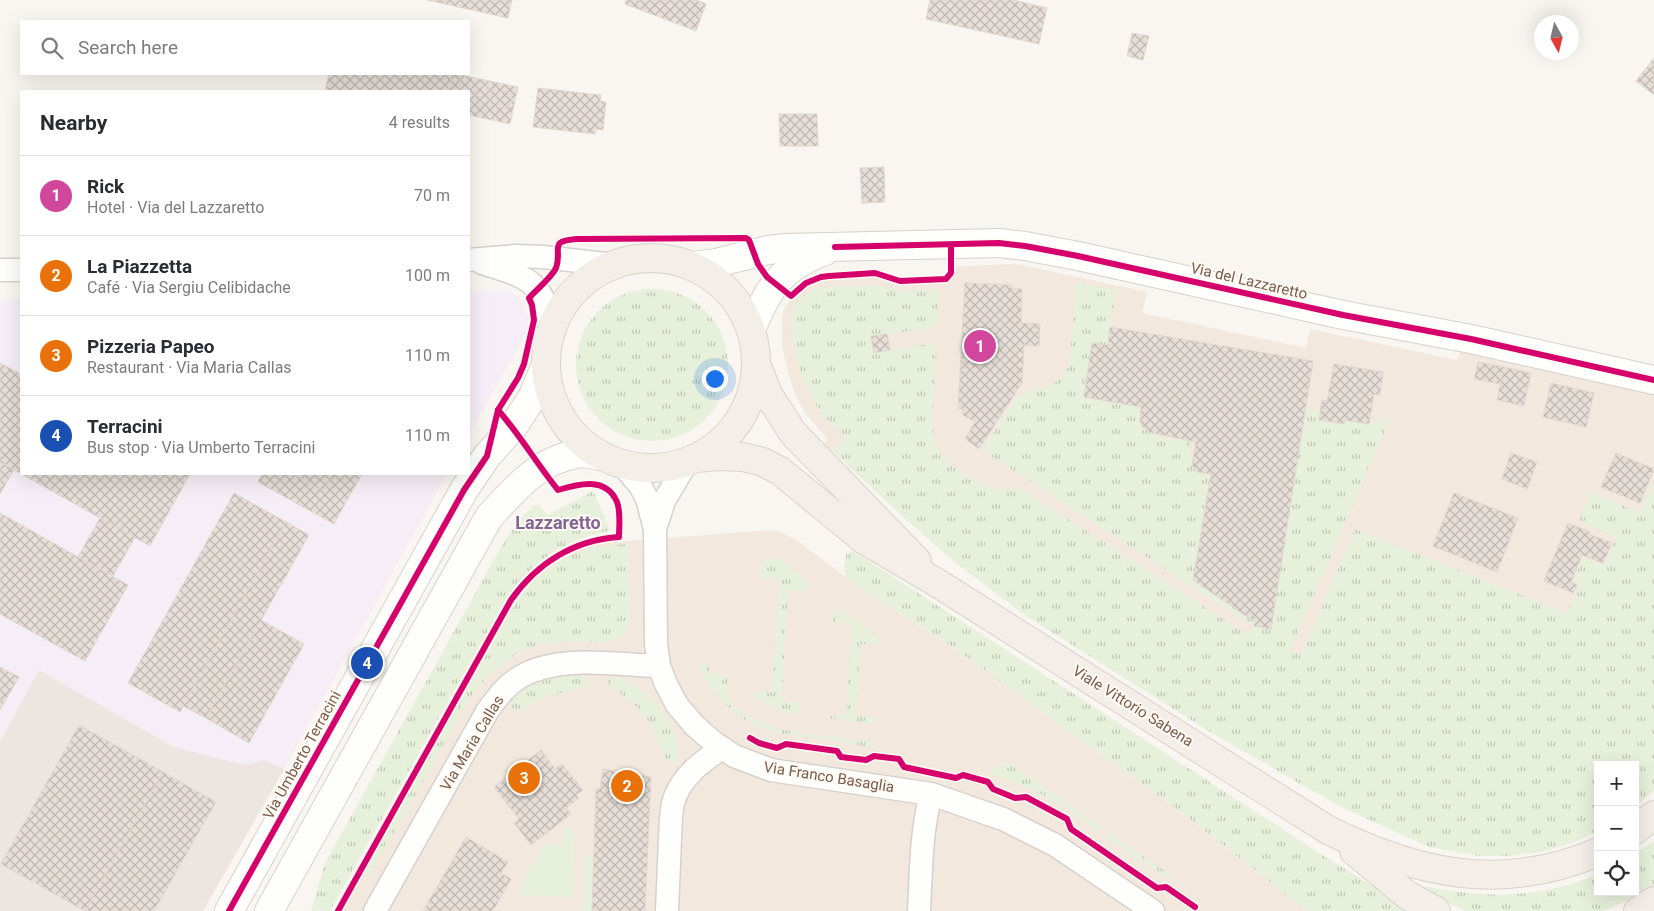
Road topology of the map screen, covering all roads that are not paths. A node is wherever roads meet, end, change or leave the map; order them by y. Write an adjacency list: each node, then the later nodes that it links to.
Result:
1 (835, 247): 4 (main road, Via del Lazzaretto); 7 (main road, Via del Lazzaretto); 11 (main road, Via del Lazzaretto)
2 (472, 260): 3 (street); 8 (street)
3 (615, 264): 4 (main road); 8 (main road)
4 (693, 266): 7 (main road)
5 (0, 270): 6 (street)
6 (20, 270)
7 (752, 330): 10 (main road)
8 (551, 332): 9 (main road)
9 (546, 365): 13 (main road); 24 (main road, Via Umberto Terracini)
10 (756, 366): 12 (main road); 15 (main road, Viale Vittorio Sabena)
11 (1654, 380)
12 (692, 460): 13 (main road); 14 (street, Via Franco Basaglia); 15 (main road, Viale Vittorio Sabena)
13 (613, 461): 14 (street, Via Franco Basaglia); 25 (main road)
14 (655, 528): 16 (street, Via Franco Basaglia)
15 (939, 584): 21 (main road, Viale Vittorio Sabena)
16 (659, 666): 17 (street, Via Franco Basaglia); 26 (street, Via Maria Callas)
17 (722, 748): 18 (street, Via Franco Basaglia); 27 (street)
18 (931, 794): 28 (street); 29 (street, Via Franco Basaglia)
19 (1654, 815): 20 (main road)
20 (1639, 827)
21 (1328, 830): 22 (main road, Viale Vittorio Sabena); 30 (main road, Viale Vittorio Sabena)
22 (1594, 854)
23 (1654, 902): 31 (main road)
24 (229, 911)
25 (269, 911)
26 (375, 911)
27 (667, 911)
28 (919, 911)
29 (1153, 911)
30 (1436, 911)
31 (1638, 911)

